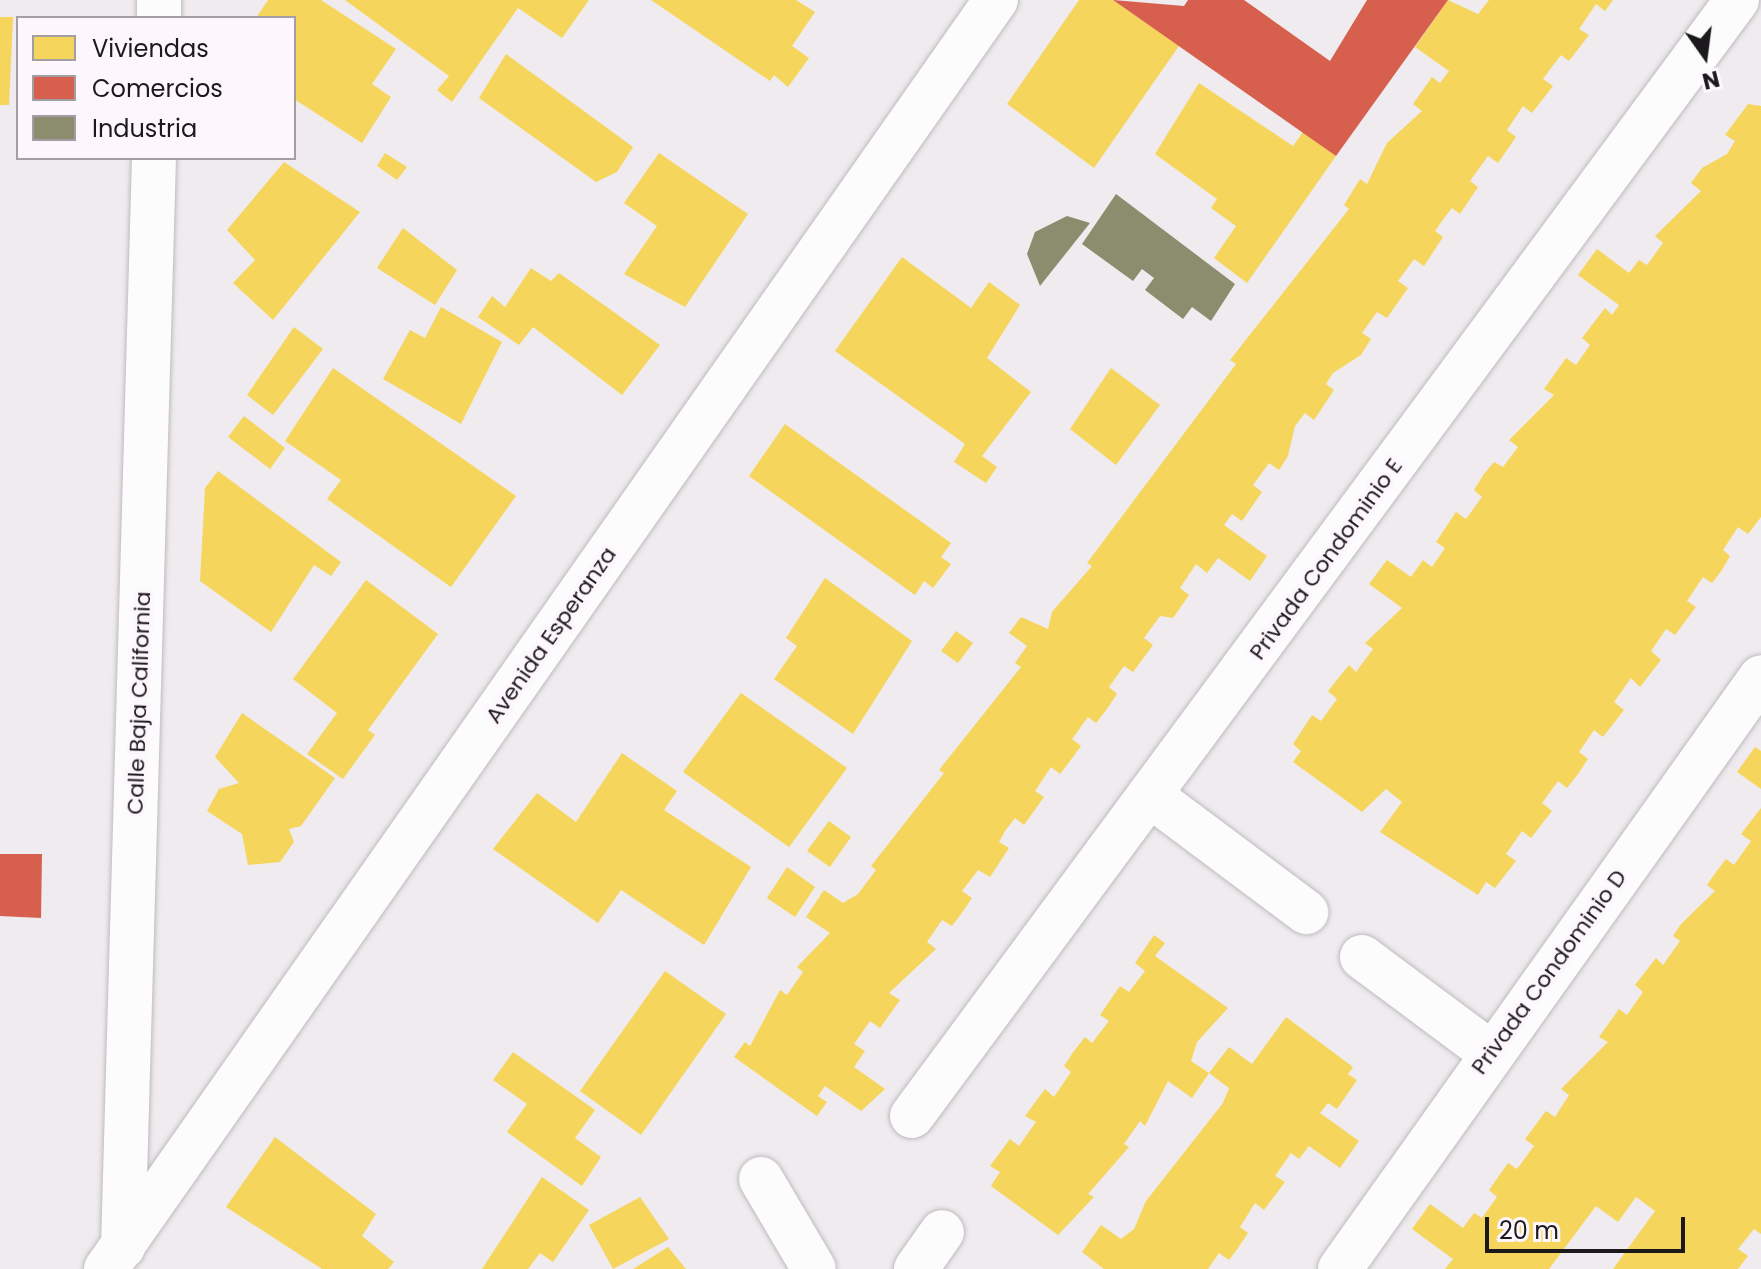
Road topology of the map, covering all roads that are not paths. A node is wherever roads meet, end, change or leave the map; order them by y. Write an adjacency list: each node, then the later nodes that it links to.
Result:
1 (1737, 0): 5 (street, Privada Condominio E)
2 (980, 6): 12 (street, Avenida Esperanza)
3 (154, 160): 12 (street, Calle Baja California)
4 (1761, 677): 8 (street, Privada Condominio D)
5 (1151, 796): 6 (street); 9 (street, Privada Condominio E)
6 (1306, 912)
7 (1362, 957): 8 (street)
8 (1491, 1053): 15 (street, Privada Condominio D)
9 (912, 1116)
10 (761, 1179): 13 (street)
11 (942, 1232): 14 (street)
12 (115, 1258)
13 (814, 1269)
14 (916, 1269)
15 (1340, 1269)

